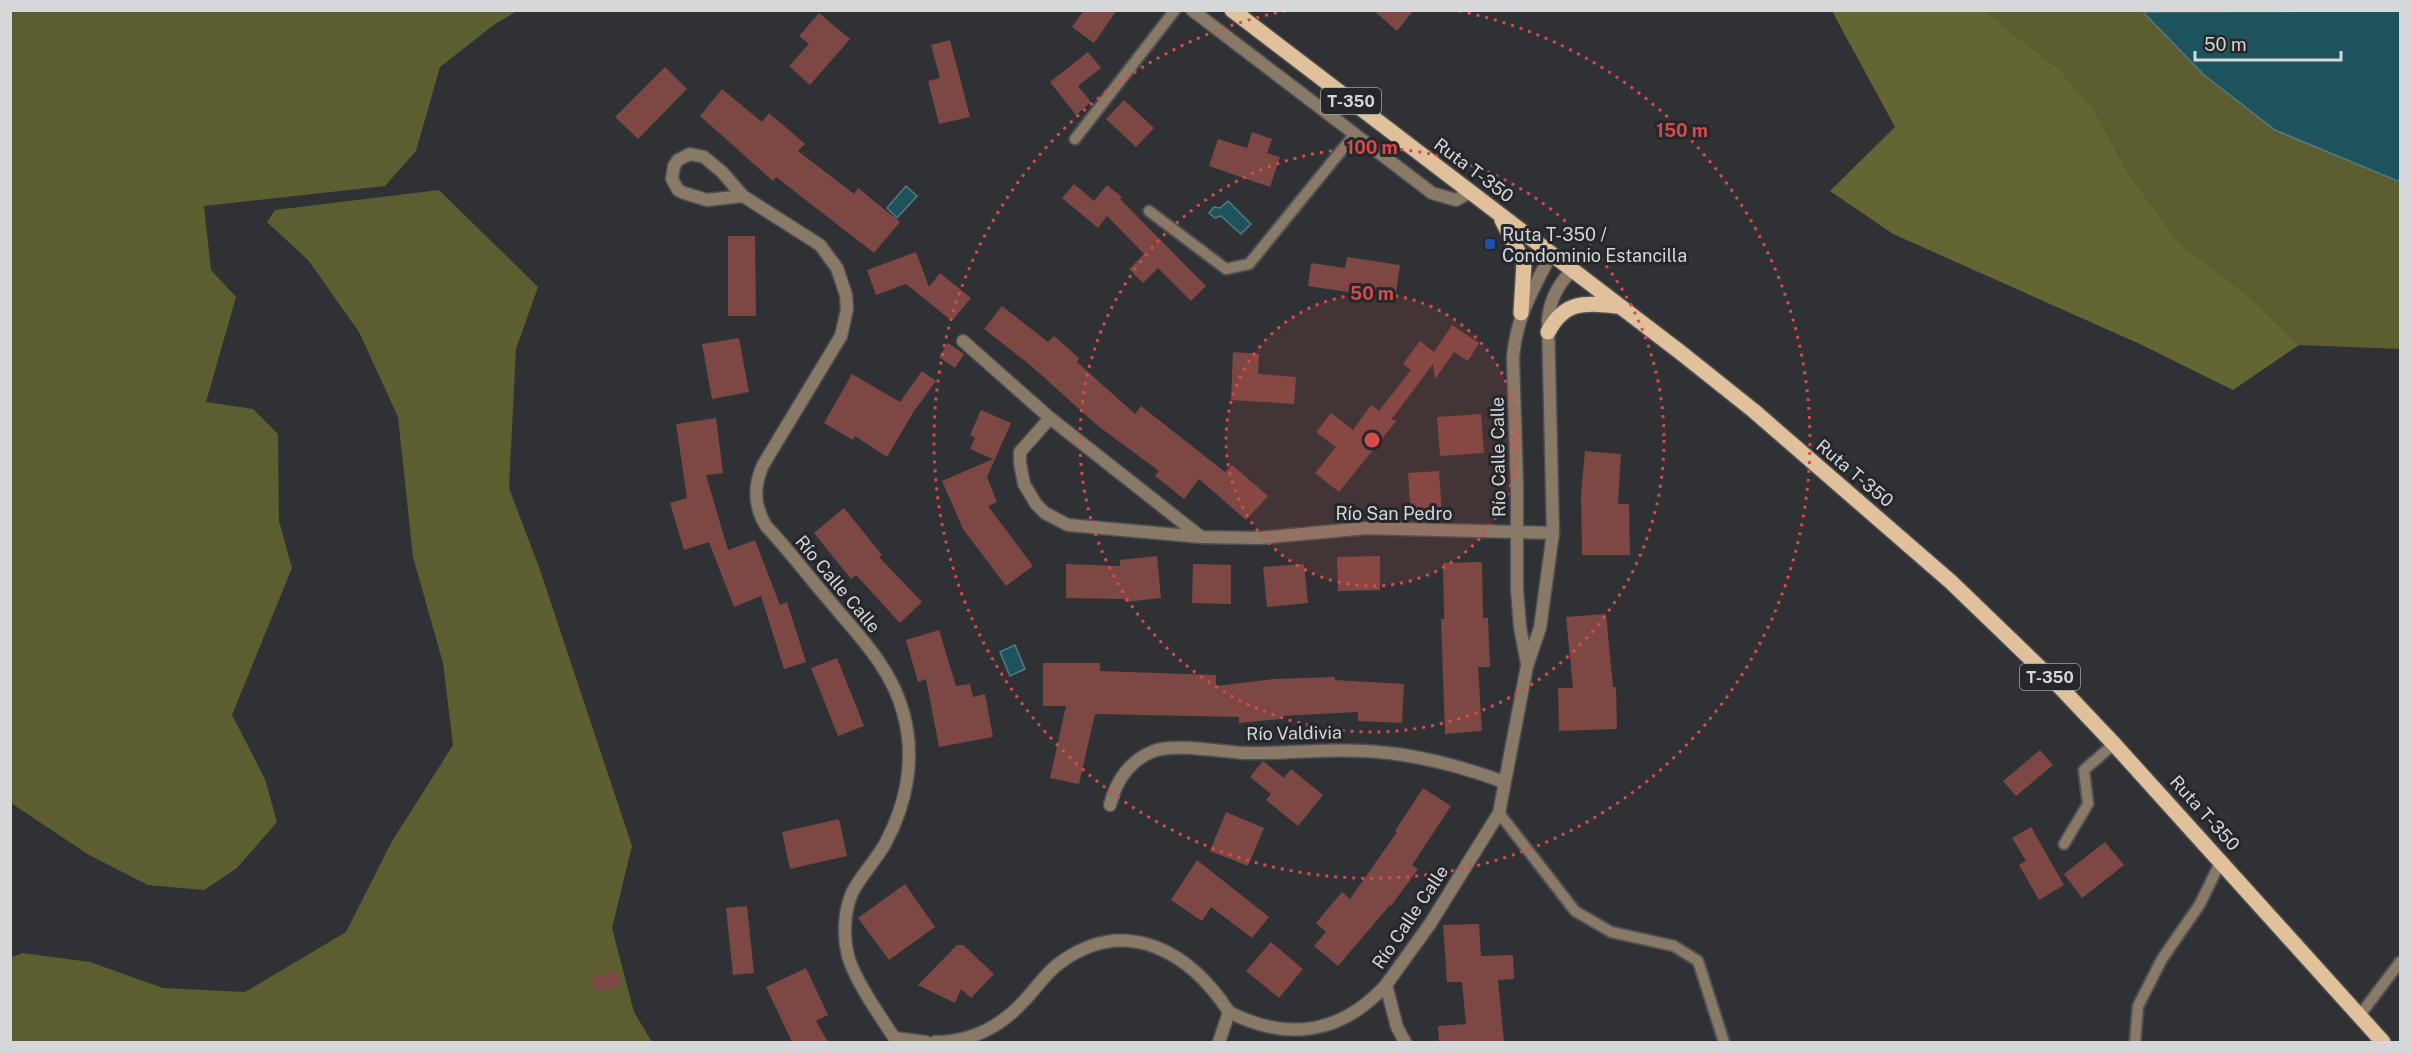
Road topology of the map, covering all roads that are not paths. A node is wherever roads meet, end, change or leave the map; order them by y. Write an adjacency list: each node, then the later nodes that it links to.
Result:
1 (1175, 10): 5 (lane)
2 (1192, 10): 4 (street)
3 (1232, 10): 6 (main road, Ruta T-350 / T-350)
4 (1354, 135): 6 (street); 8 (lane)
5 (1075, 140)
6 (1470, 192): 9 (main road, Ruta T-350 / T-350)
7 (743, 196): 7 (street, Río Calle Calle); 31 (street, Río Calle Calle)
8 (1149, 211)
9 (1498, 213): 10 (main road, Ruta T-350 / T-350); 13 (main road)
10 (1551, 254): 11 (main road, Ruta T-350 / T-350); 13 (street, Río Calle Calle)
11 (1572, 270): 12 (main road, Ruta T-350 / T-350); 14 (street, Río Calle Calle)
12 (1618, 306): 14 (main road); 21 (main road, Ruta T-350 / T-350)
13 (1521, 313): 17 (street, Río Calle Calle)
14 (1548, 332): 18 (street, Río Calle Calle)
15 (963, 341): 16 (street)
16 (1050, 418): 19 (street); 19 (street, Río San Pedro)
17 (1518, 532): 18 (street, Río San Pedro); 19 (street, Río San Pedro); 20 (street, Río Calle Calle)
18 (1553, 533): 20 (street, Río Calle Calle)
19 (1201, 537)
20 (1527, 666): 22 (street, Río Calle Calle)
21 (2114, 744): 25 (lane); 26 (main road, Ruta T-350 / T-350)
22 (1504, 782): 23 (street, Río Valdivia); 24 (street, Río Calle Calle)
23 (1110, 805)
24 (1499, 813): 28 (street, Río Calle Calle); 36 (lane)
25 (2064, 844)
26 (2221, 861): 30 (main road, Ruta T-350 / T-350); 37 (lane)
27 (2400, 962): 30 (lane)
28 (1386, 985): 29 (street, Río Calle Calle); 35 (street, Río Calle Calle)
29 (1229, 1012): 33 (street, Río Calle Calle); 34 (street)
30 (2360, 1015): 38 (main road, Ruta T-350 / T-350)
31 (896, 1040): 32 (street, Río Calle Calle)
32 (926, 1042)
33 (935, 1042)
34 (1218, 1042)
35 (1405, 1042)
36 (1724, 1042)
37 (2135, 1042)
38 (2383, 1042)

